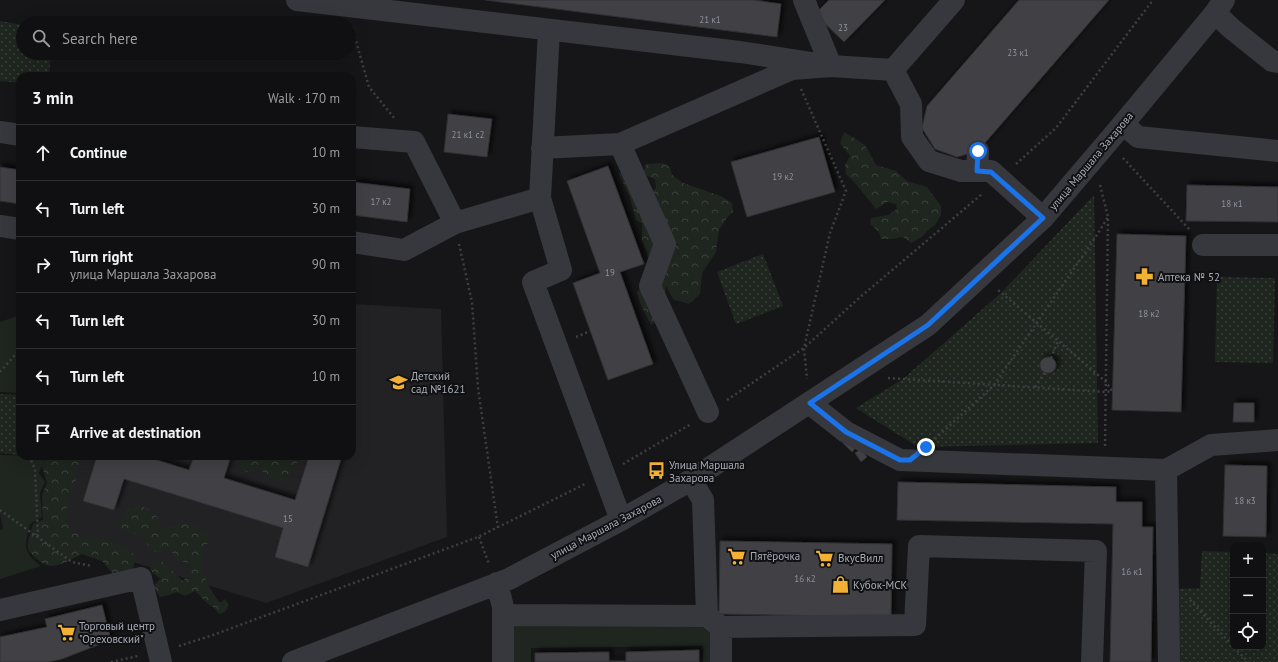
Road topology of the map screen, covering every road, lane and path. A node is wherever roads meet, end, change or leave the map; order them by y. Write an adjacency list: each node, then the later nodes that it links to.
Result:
1 (297, 0): 5 (street)
2 (804, 0): 12 (street)
3 (954, 0): 14 (street)
4 (1153, 0): 24 (path)
5 (324, 1): 6 (street)
6 (346, 6): 8 (path); 9 (street)
7 (1219, 6): 11 (street); 15 (street, улица Маршала Захарова)
8 (349, 16)
9 (549, 30): 12 (street); 21 (street)
10 (356, 41): 19 (path)
11 (1278, 62)
12 (831, 66): 13 (street); 14 (street)
13 (792, 69): 20 (street); 47 (path)
14 (893, 70): 24 (street)
15 (1123, 124): 22 (street); 28 (street, улица Маршала Захарова)
16 (0, 132): 17 (street)
17 (16, 134)
18 (356, 137): 19 (street)
19 (414, 142): 29 (street)
20 (620, 144): 21 (street); 48 (street)
21 (542, 148): 26 (street)
22 (1278, 152)
23 (1123, 158): 33 (path)
24 (999, 179): 28 (street)
25 (1099, 182): 27 (path)
26 (540, 198): 29 (street); 56 (street)
27 (1108, 217): 36 (path); 43 (path)
28 (1043, 218): 47 (street, улица Маршала Захарова)
29 (455, 223): 32 (street); 57 (path)
30 (0, 226): 31 (street)
31 (16, 228)
32 (356, 243)
33 (1203, 244): 34 (street)
34 (1278, 244)
35 (995, 288): 36 (path)
36 (1037, 323): 37 (path); 44 (path)
37 (1058, 341): 39 (path); 43 (path)
38 (16, 354): 40 (path)
39 (1051, 358)
40 (0, 372)
41 (1045, 372): 45 (path)
42 (888, 378): 44 (path)
43 (1106, 382): 46 (path); 46 (path)
44 (994, 385): 45 (path); 51 (path)
45 (1035, 387): 46 (path)
46 (1106, 392): 52 (path)
47 (810, 403): 51 (street); 54 (street, улица Маршала Захарова)
48 (708, 412)
49 (1278, 440): 53 (street)
50 (31, 460): 58 (path)
51 (910, 460): 52 (street)
52 (1104, 468): 53 (street)
53 (1166, 470): 60 (street)
54 (691, 480): 56 (street, улица Маршала Захарова); 65 (street)
55 (0, 510): 58 (path)
56 (621, 520): 61 (street, улица Маршала Захарова)
57 (498, 528)
58 (38, 537): 62 (path)
59 (478, 537): 61 (path)
60 (1168, 576): 66 (path); 73 (street)
61 (497, 583): 64 (street); 69 (street, улица Маршала Захарова)
62 (108, 584): 63 (street); 68 (street)
63 (0, 610)
64 (503, 615): 65 (street); 70 (street)
65 (714, 621): 71 (street); 72 (street)
66 (1230, 644)
67 (1236, 650): 74 (path)
68 (161, 662)
69 (294, 662)
70 (503, 662)
71 (721, 662)
72 (1092, 662)
73 (1169, 662)
74 (1248, 662)

